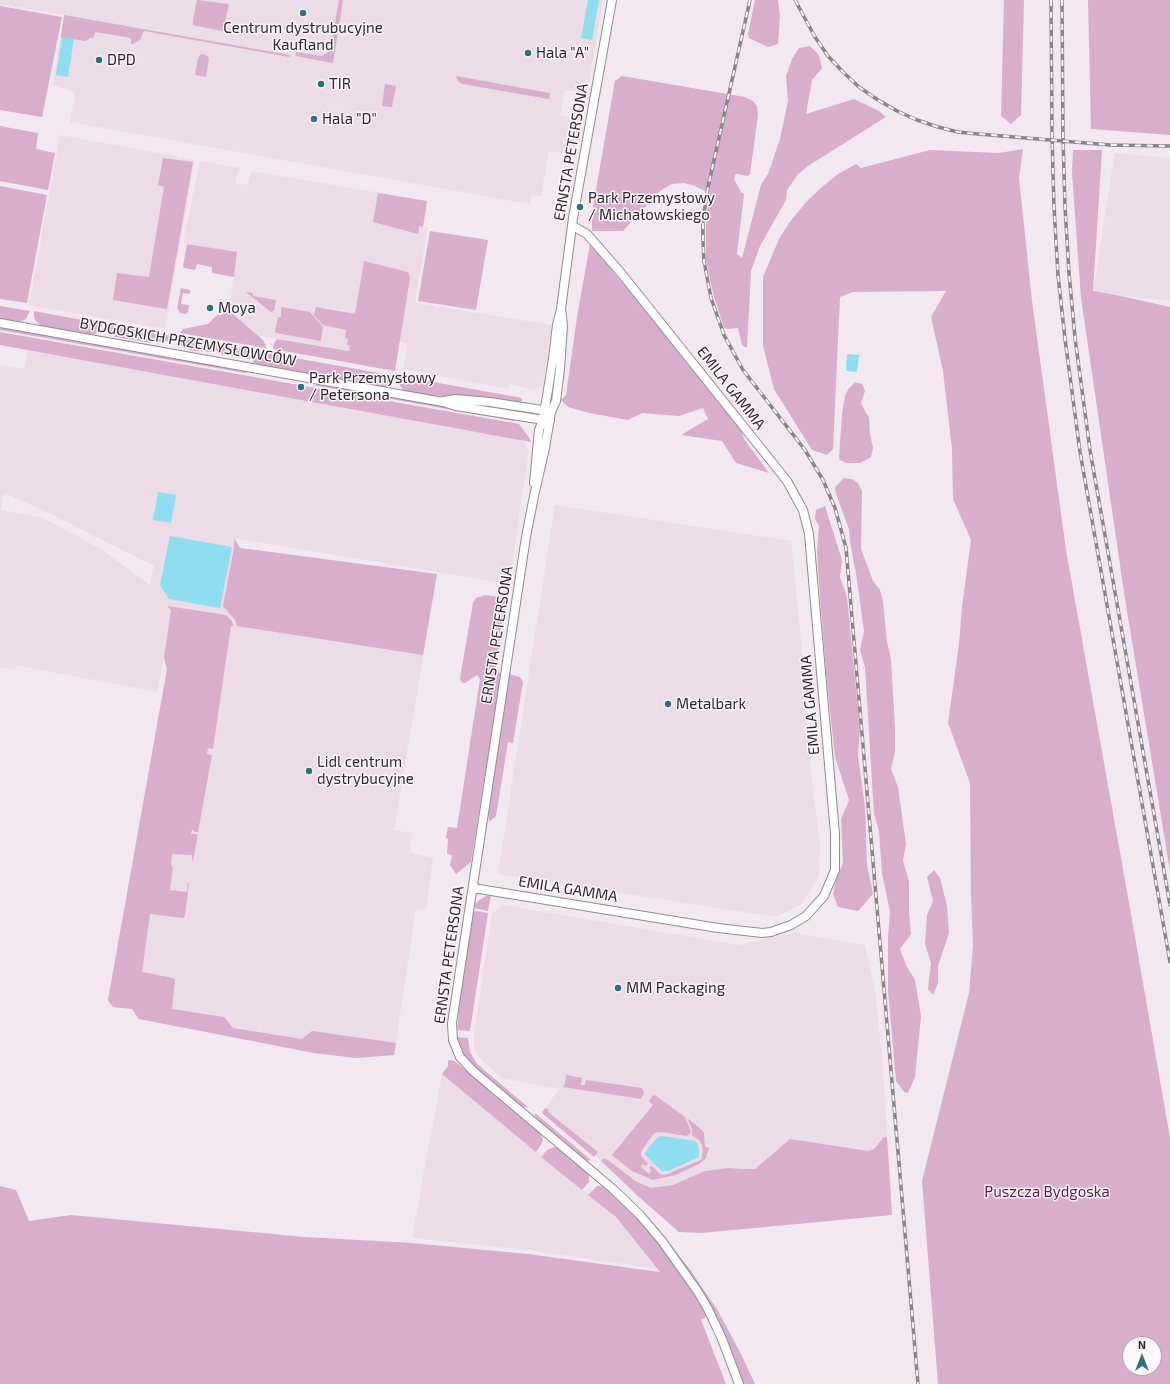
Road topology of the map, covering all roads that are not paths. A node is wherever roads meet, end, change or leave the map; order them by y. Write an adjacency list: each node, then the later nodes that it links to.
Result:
1 (612, 0): 2 (street, ERNSTA PETERSONA)
2 (573, 226): 4 (street, ERNSTA PETERSONA); 5 (street, EMILA GAMMA)
3 (0, 323): 4 (street, BYDGOSKICH PRZEMYSŁOWCÓW)
4 (547, 416): 5 (street, ERNSTA PETERSONA)
5 (473, 888): 6 (street, ERNSTA PETERSONA)
6 (739, 1384)

